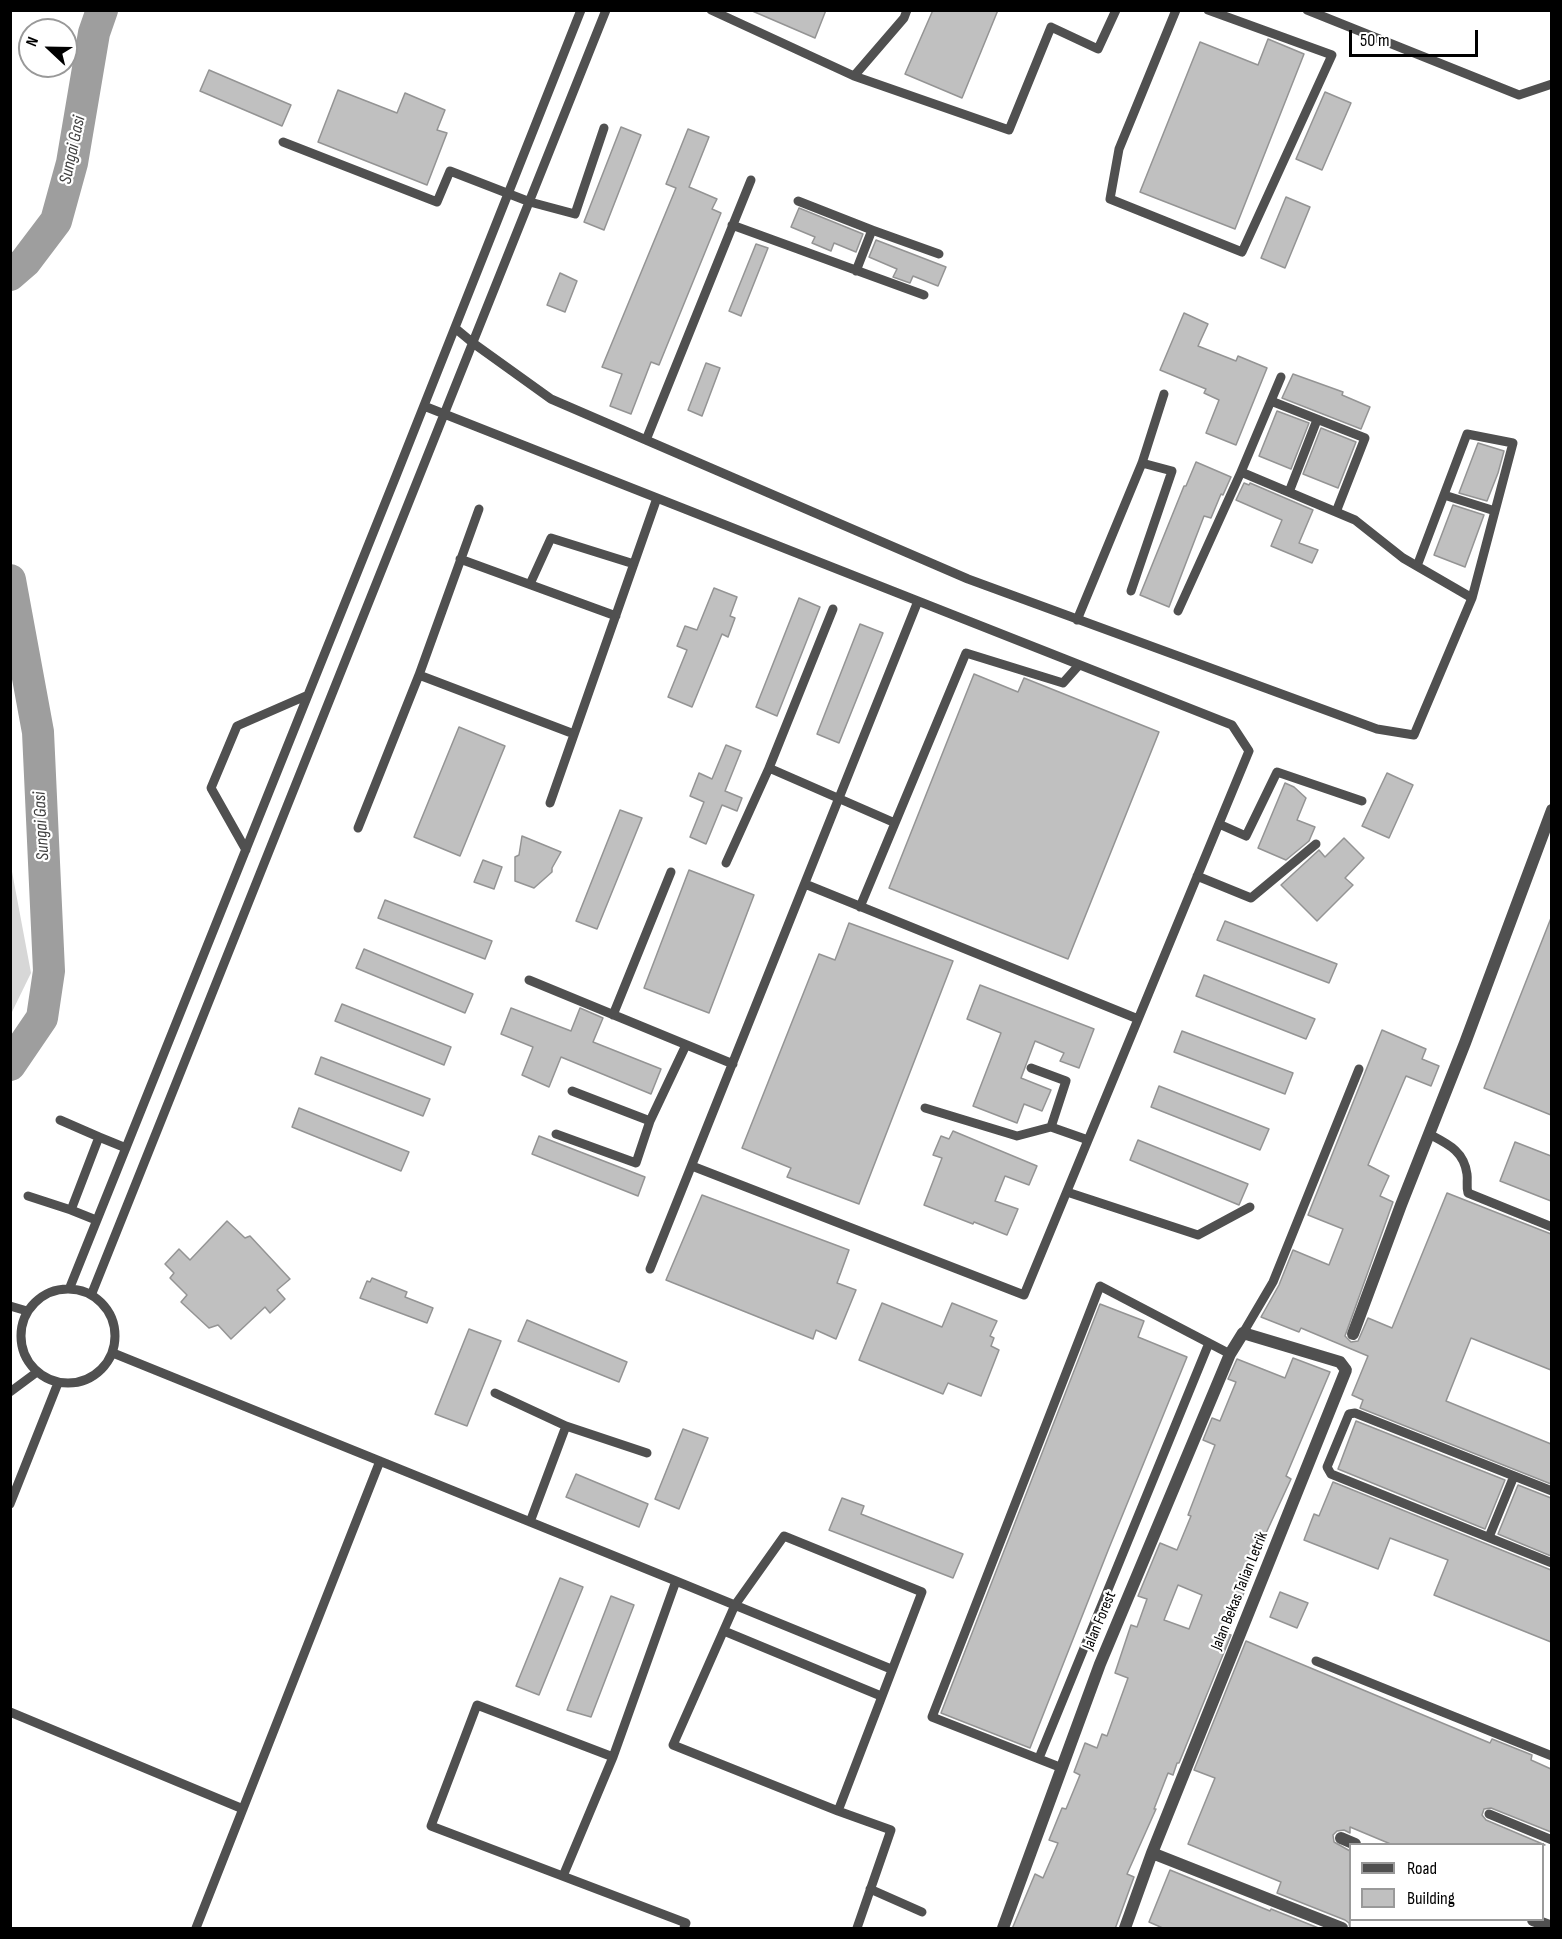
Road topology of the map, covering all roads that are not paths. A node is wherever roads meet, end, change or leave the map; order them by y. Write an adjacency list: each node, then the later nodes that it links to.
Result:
1 (581, 10): 14 (lane)
2 (606, 10): 16 (lane)
3 (711, 10): 9 (lane)
4 (907, 10): 9 (lane)
5 (1116, 10): 9 (lane)
6 (1176, 10): 7 (lane)
7 (1208, 10)
8 (1307, 10): 10 (lane)
9 (854, 76)
10 (1551, 84)
11 (604, 128): 16 (lane)
12 (283, 142): 14 (lane)
13 (751, 180): 17 (lane)
14 (508, 194): 16 (lane); 22 (lane)
15 (798, 201): 18 (lane)
16 (530, 202): 23 (lane)
17 (732, 225): 20 (lane); 30 (lane)
18 (872, 230): 19 (lane); 20 (lane)
19 (939, 254)
20 (856, 271): 21 (lane)
21 (924, 296)
22 (455, 328): 23 (lane); 27 (lane)
23 (474, 344): 28 (lane); 30 (lane)
24 (1281, 377): 26 (lane)
25 (1164, 394): 31 (lane)
26 (1271, 401): 29 (lane); 32 (lane)
27 (424, 406): 28 (lane); 52 (lane)
28 (445, 414): 35 (lane); 95 (lane)
29 (1317, 420): 33 (lane); 38 (lane)
30 (646, 440): 49 (lane)
31 (1142, 463): 43 (lane); 49 (lane)
32 (1241, 472): 33 (lane); 47 (lane)
33 (1289, 492): 38 (lane)
34 (1444, 495): 37 (lane); 37 (lane); 41 (lane)
35 (657, 498): 40 (lane); 45 (lane)
36 (478, 509): 39 (lane)
37 (1495, 511): 44 (lane)
38 (1336, 512): 41 (lane)
39 (460, 559): 42 (lane); 51 (lane)
40 (634, 564): 42 (lane); 48 (lane)
41 (1417, 566): 44 (lane)
42 (530, 584): 48 (lane)
43 (1131, 591)
44 (1472, 598): 49 (lane)
45 (918, 601): 50 (lane); 55 (lane)
46 (833, 609): 54 (lane)
47 (1178, 611)
48 (616, 615): 53 (lane)
49 (1077, 620)
50 (1079, 664): 59 (lane); 60 (lane)
51 (419, 675): 53 (lane); 61 (lane)
52 (308, 695): 63 (lane); 63 (lane)
53 (574, 734): 57 (lane)
54 (769, 768): 55 (lane); 64 (lane)
55 (838, 799): 59 (lane); 67 (lane)
56 (1362, 801): 60 (lane)
57 (550, 803)
58 (1551, 810): 82 (street)
59 (895, 823): 68 (lane)
60 (1219, 824): 66 (lane)
61 (358, 828)
62 (1316, 844): 66 (lane)
63 (246, 850): 85 (lane)
64 (726, 863)
65 (671, 872): 70 (lane)
66 (1197, 876): 71 (lane)
67 (805, 884): 68 (lane); 73 (lane)
68 (860, 907): 71 (lane)
69 (529, 980): 70 (lane)
70 (613, 1015): 72 (lane)
71 (1138, 1019): 84 (lane)
72 (686, 1045): 73 (lane); 79 (lane)
73 (733, 1064): 86 (lane)
74 (1031, 1068): 80 (lane)
75 (1359, 1069): 98 (lane)
76 (572, 1091): 79 (lane)
77 (925, 1108): 80 (lane)
78 (60, 1120): 83 (lane)
79 (650, 1121): 81 (lane)
80 (1052, 1127): 84 (lane)
81 (555, 1134)
82 (1429, 1134): 92 (lane); 99 (street)
83 (99, 1137): 85 (lane); 90 (lane)
84 (1088, 1140): 87 (lane)
85 (126, 1148): 91 (lane)
86 (692, 1167): 87 (lane); 93 (lane)
87 (1067, 1192): 89 (lane)
88 (28, 1196): 90 (lane)
89 (1250, 1207)
90 (71, 1210): 91 (lane)
91 (96, 1220): 94 (lane)
92 (1551, 1227)
93 (650, 1269)
94 (70, 1287): 95 (lane); 97 (lane)
95 (92, 1293): 101 (lane)
96 (10, 1306): 97 (lane)
97 (27, 1311): 103 (lane)
98 (1243, 1333): 102 (street, Jalan Forest); 133 (street, Jalan Bekas Talian Letrik)
99 (1353, 1334)
100 (1209, 1343): 102 (lane); 125 (lane); 125 (lane)
101 (113, 1353): 104 (lane); 109 (lane)
102 (1230, 1354): 126 (street, Jalan Forest)
103 (37, 1372): 104 (lane); 105 (lane)
104 (58, 1383): 112 (lane)
105 (10, 1392)
106 (495, 1393): 107 (lane)
107 (566, 1426): 108 (lane); 113 (lane)
108 (648, 1453)
109 (380, 1461): 113 (lane); 127 (lane)
110 (1514, 1476): 111 (lane); 114 (lane); 114 (lane)
111 (1551, 1491)
112 (10, 1504)
113 (530, 1522): 116 (lane)
114 (1489, 1537): 115 (lane)
115 (1551, 1563)
116 (676, 1581): 117 (lane); 123 (lane)
117 (735, 1605): 118 (lane); 120 (lane); 120 (lane)
118 (724, 1631): 121 (lane); 128 (lane)
119 (1316, 1661): 124 (lane)
120 (891, 1669): 121 (lane)
121 (881, 1696): 128 (lane)
122 (10, 1713): 127 (lane)
123 (613, 1756): 134 (lane); 134 (lane)
124 (1551, 1756)
125 (1039, 1758): 126 (lane)
126 (1062, 1768): 142 (street, Jalan Forest)
127 (243, 1809): 139 (lane)
128 (838, 1811): 135 (lane)
129 (1489, 1814): 131 (lane)
130 (1341, 1838): 132 (street)
131 (1551, 1840)
132 (1351, 1843)
133 (1152, 1853): 143 (street, Jalan Bekas Talian Letrik); 144 (street)
134 (563, 1876): 140 (lane)
135 (870, 1889): 136 (lane); 141 (lane)
136 (922, 1912)
137 (1536, 1921): 138 (street)
138 (1551, 1927)
139 (196, 1929)
140 (684, 1929)
141 (857, 1929)
142 (1003, 1929)
143 (1125, 1929)
144 (1342, 1929)

